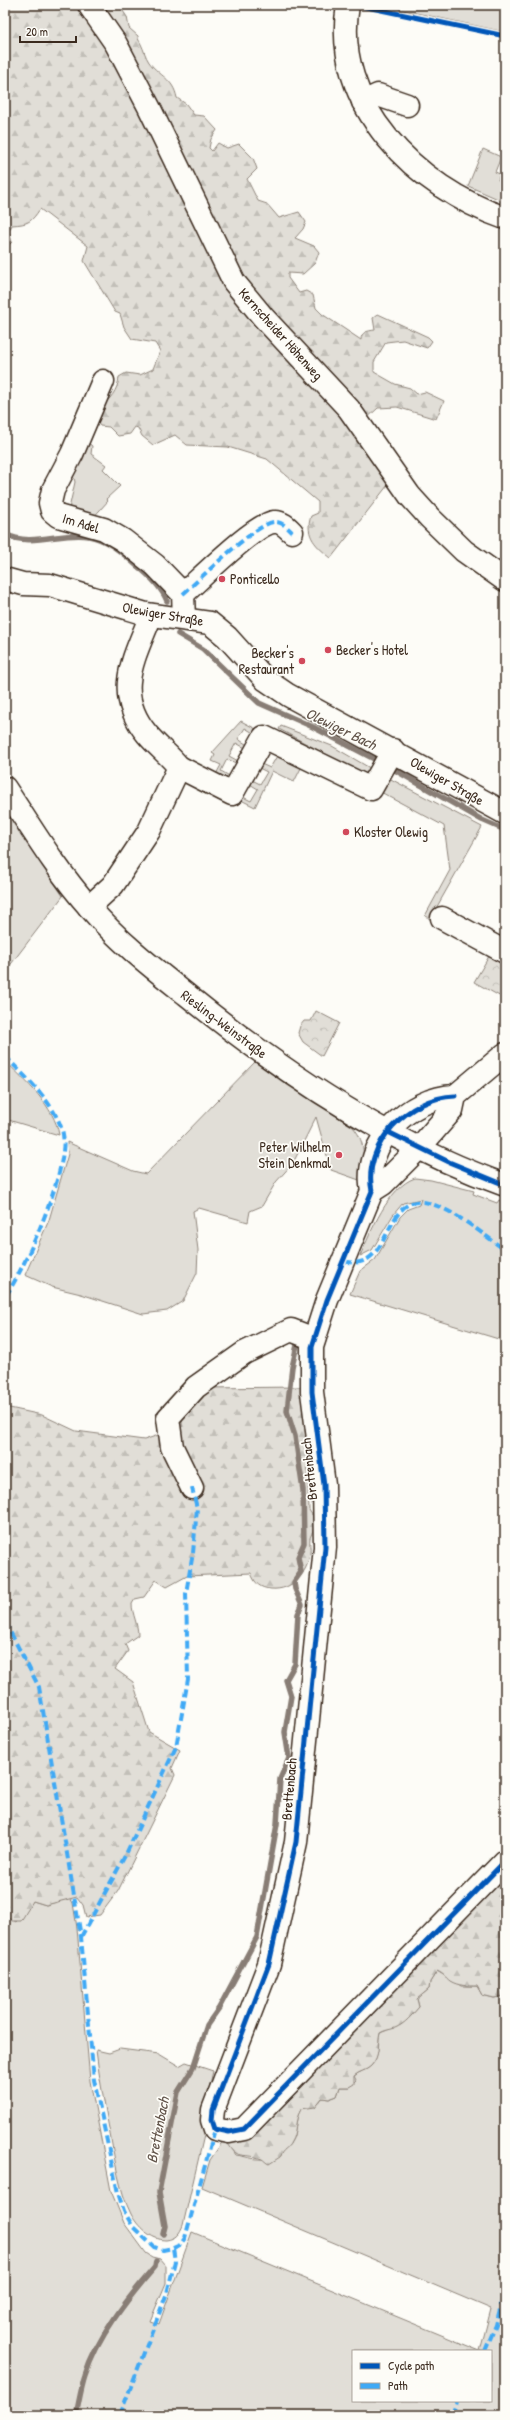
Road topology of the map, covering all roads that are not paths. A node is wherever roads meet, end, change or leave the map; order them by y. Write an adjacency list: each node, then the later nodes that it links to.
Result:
1 (89, 5): 9 (street, Kernscheider Höhenweg)
2 (348, 5): 3 (street)
3 (363, 102): 4 (street); 5 (street)
4 (407, 105)
5 (505, 218)
6 (103, 381): 10 (street, Im Adel)
7 (292, 532): 10 (street)
8 (5, 579): 11 (street, Olewiger Straße)
9 (505, 580)
10 (183, 594): 12 (street)
11 (151, 615): 12 (street, Olewiger Straße); 14 (street)
12 (184, 619): 13 (street, Olewiger Straße)
13 (388, 760): 14 (street); 16 (street, Olewiger Straße)
14 (179, 767): 17 (street)
15 (5, 788): 17 (street, Riesling-Weinstraße)
16 (505, 813)
17 (89, 907): 22 (street, Riesling-Weinstraße)
18 (442, 918): 19 (street)
19 (505, 952)
20 (505, 1054): 21 (street)
21 (455, 1096): 22 (street, Brettenbach); 23 (street)
22 (388, 1132): 23 (street, Riesling-Weinstraße); 25 (street, Brettenbach)
23 (419, 1148): 24 (street, Riesling-Weinstraße); 25 (street)
24 (505, 1185)
25 (372, 1191): 26 (street, Brettenbach)
26 (314, 1339): 27 (street); 28 (street, Brettenbach)
27 (192, 1488)
28 (505, 1861)

